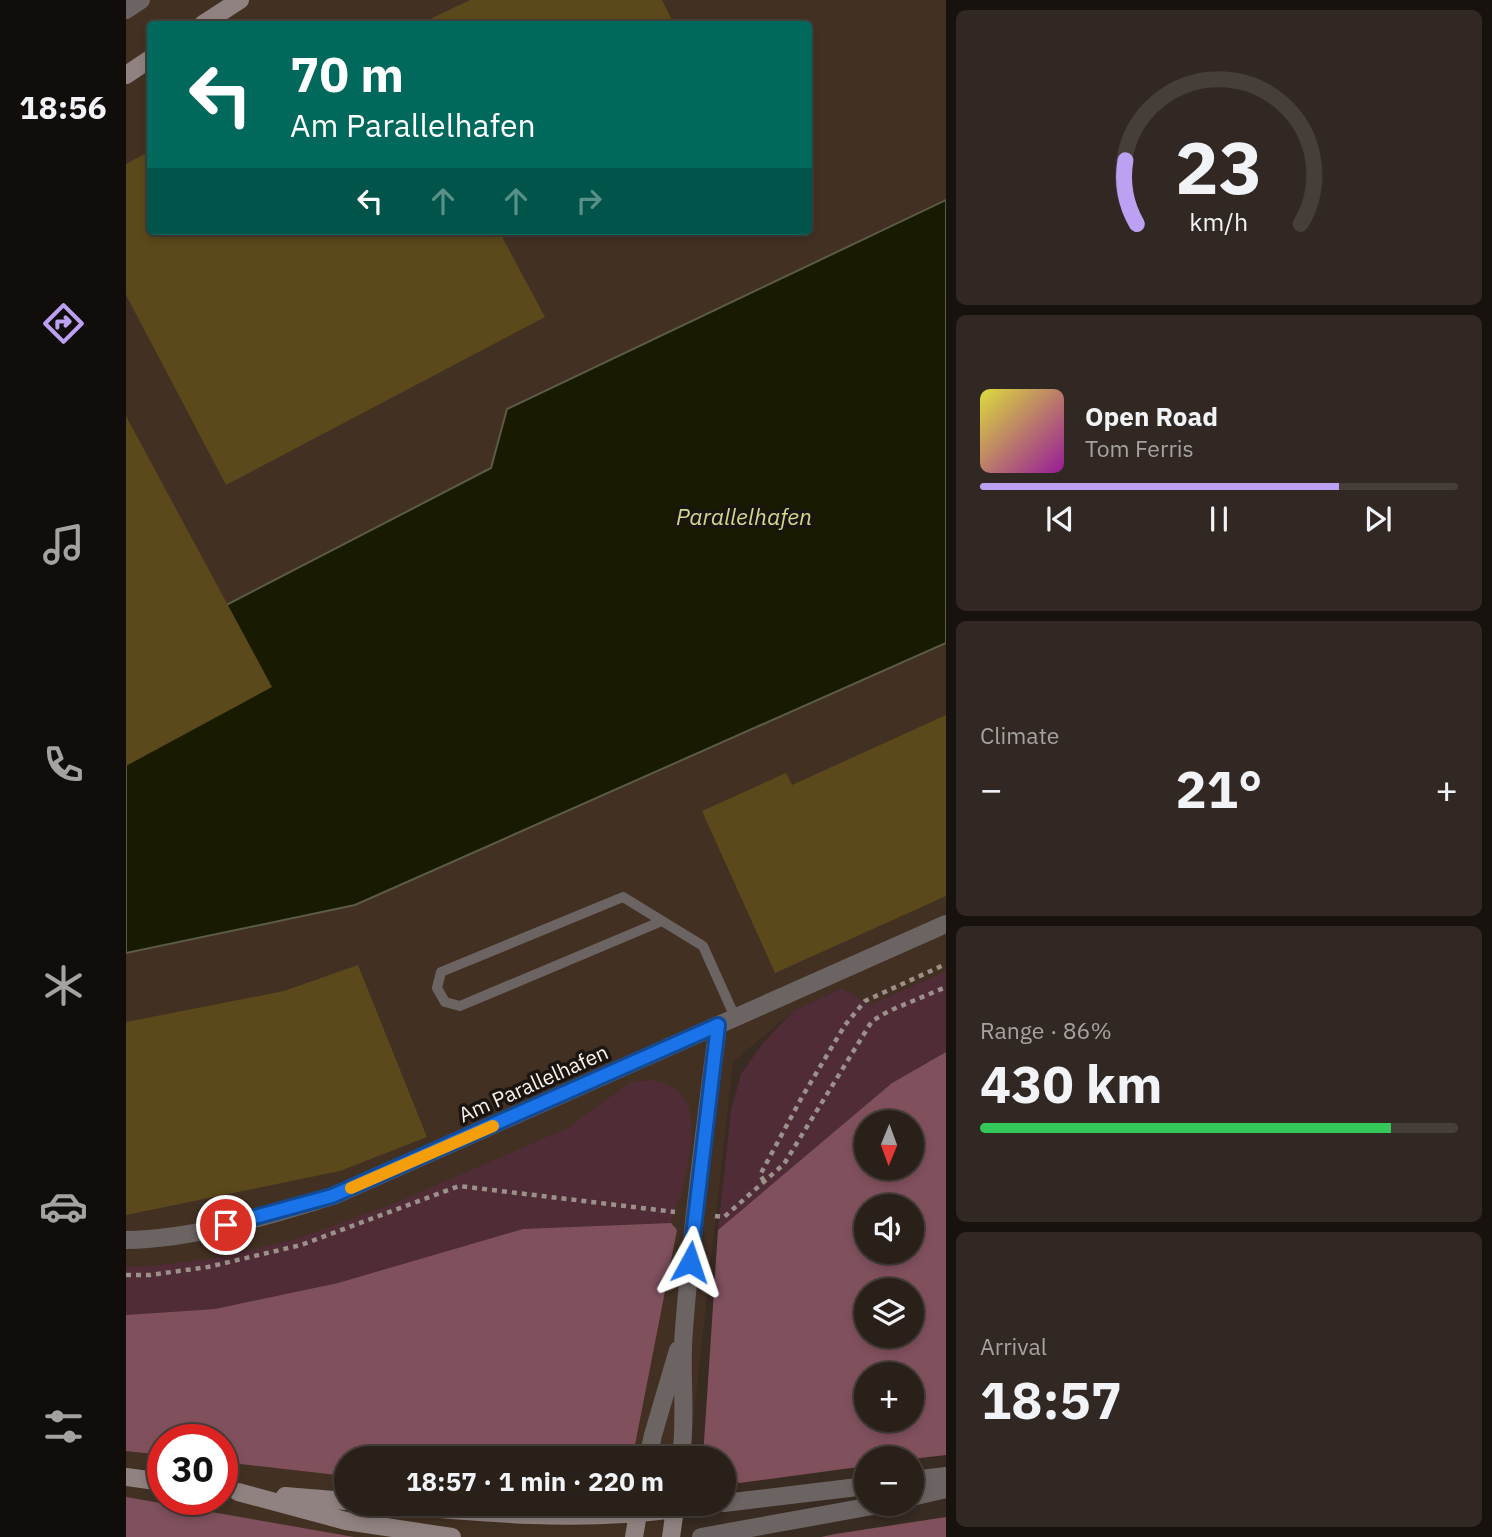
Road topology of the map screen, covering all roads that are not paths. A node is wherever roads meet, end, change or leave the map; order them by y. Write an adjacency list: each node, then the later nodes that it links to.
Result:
1 (141, 0): 3 (street)
2 (240, 0): 4 (street)
3 (126, 10)
4 (208, 21)
5 (147, 61): 6 (street)
6 (126, 75)
7 (662, 921): 7 (lane); 9 (lane)
8 (946, 924): 9 (street, Am Parallelhafen)
9 (727, 1021): 10 (street, Am Parallelhafen); 11 (street)
10 (126, 1240)
11 (683, 1333): 12 (street); 13 (street)
12 (651, 1446)
13 (683, 1446)
14 (946, 1476): 16 (street)
15 (126, 1478): 17 (street)
16 (924, 1479)
17 (147, 1480)
18 (854, 1487): 24 (street)
19 (946, 1489): 22 (street)
20 (238, 1492): 23 (street)
21 (238, 1493): 28 (street)
22 (924, 1494)
23 (334, 1500)
24 (736, 1501)
25 (854, 1509): 31 (street)
26 (638, 1516): 29 (street)
27 (674, 1516): 30 (street)
28 (452, 1537)
29 (634, 1537)
30 (671, 1537)
31 (701, 1537)

